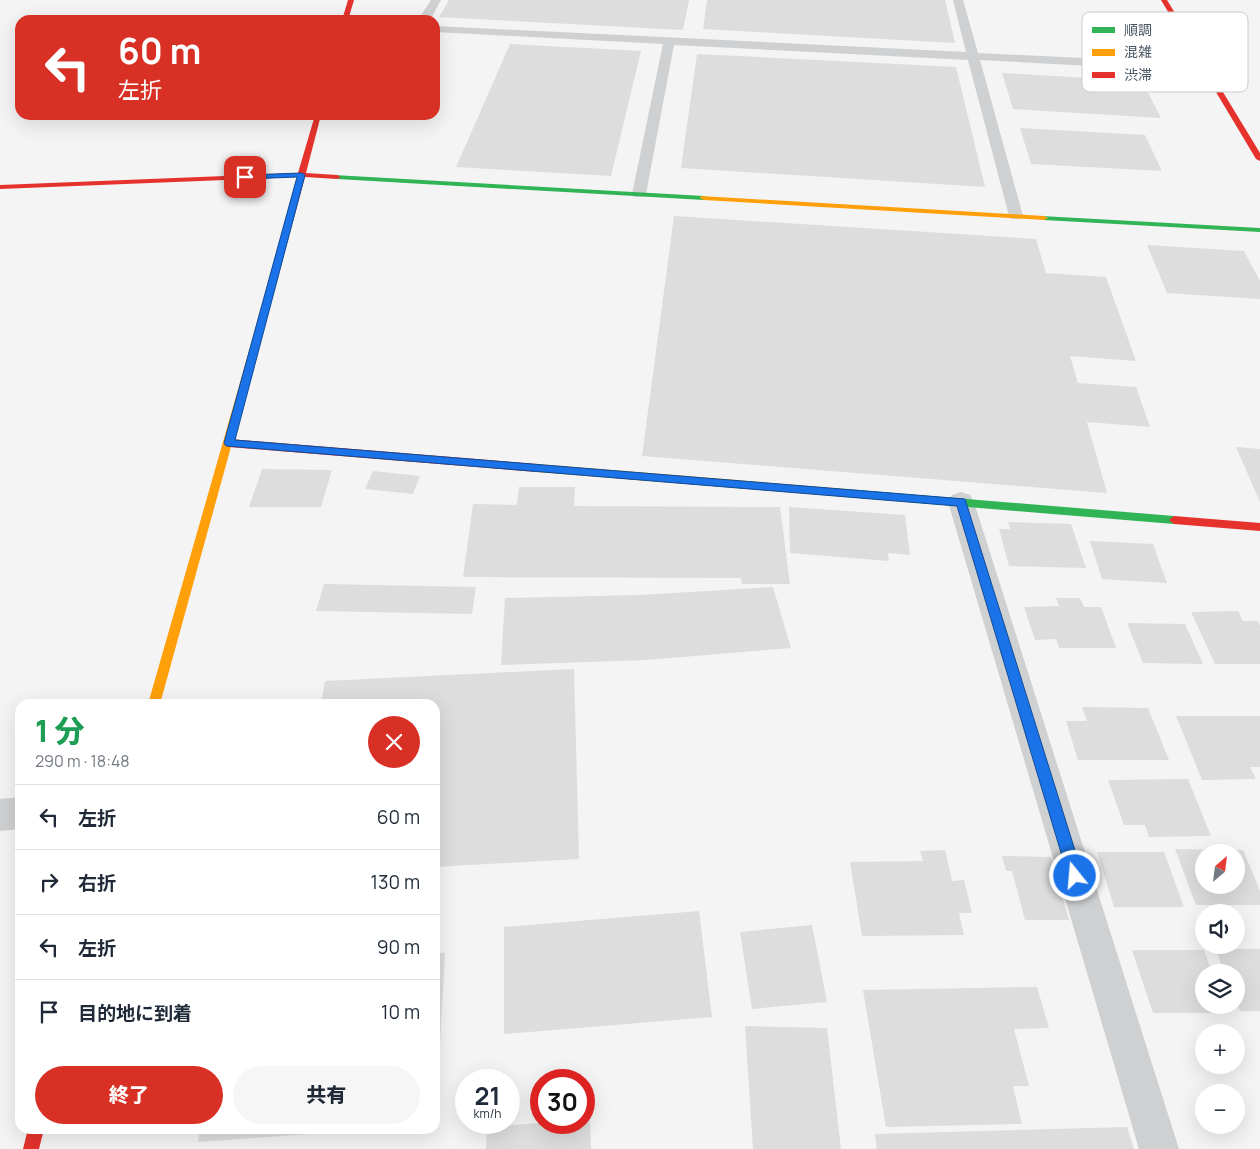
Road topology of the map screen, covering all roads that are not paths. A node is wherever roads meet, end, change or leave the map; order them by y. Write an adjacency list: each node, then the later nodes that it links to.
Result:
1 (351, 0): 6 (street)
2 (436, 0): 7 (lane)
3 (958, 0): 10 (lane)
4 (1164, 0): 5 (street)
5 (1172, 12)
6 (347, 15)
7 (427, 15)
8 (440, 28): 9 (lane)
9 (669, 41): 10 (lane); 17 (lane)
10 (972, 56): 11 (lane); 18 (lane)
11 (1082, 62)
12 (1220, 92): 14 (street)
13 (317, 120): 15 (street)
14 (1260, 158)
15 (302, 175): 16 (street); 17 (street); 20 (street)
16 (0, 187)
17 (639, 194): 18 (street)
18 (1016, 216): 19 (street)
19 (1260, 230)
20 (229, 443): 21 (street); 23 (street)
21 (961, 502): 22 (street); 28 (street)
22 (1260, 526)
23 (155, 699)
24 (15, 814): 25 (street)
25 (0, 815)
26 (35, 1134): 27 (street)
27 (31, 1149)
28 (1159, 1149)

